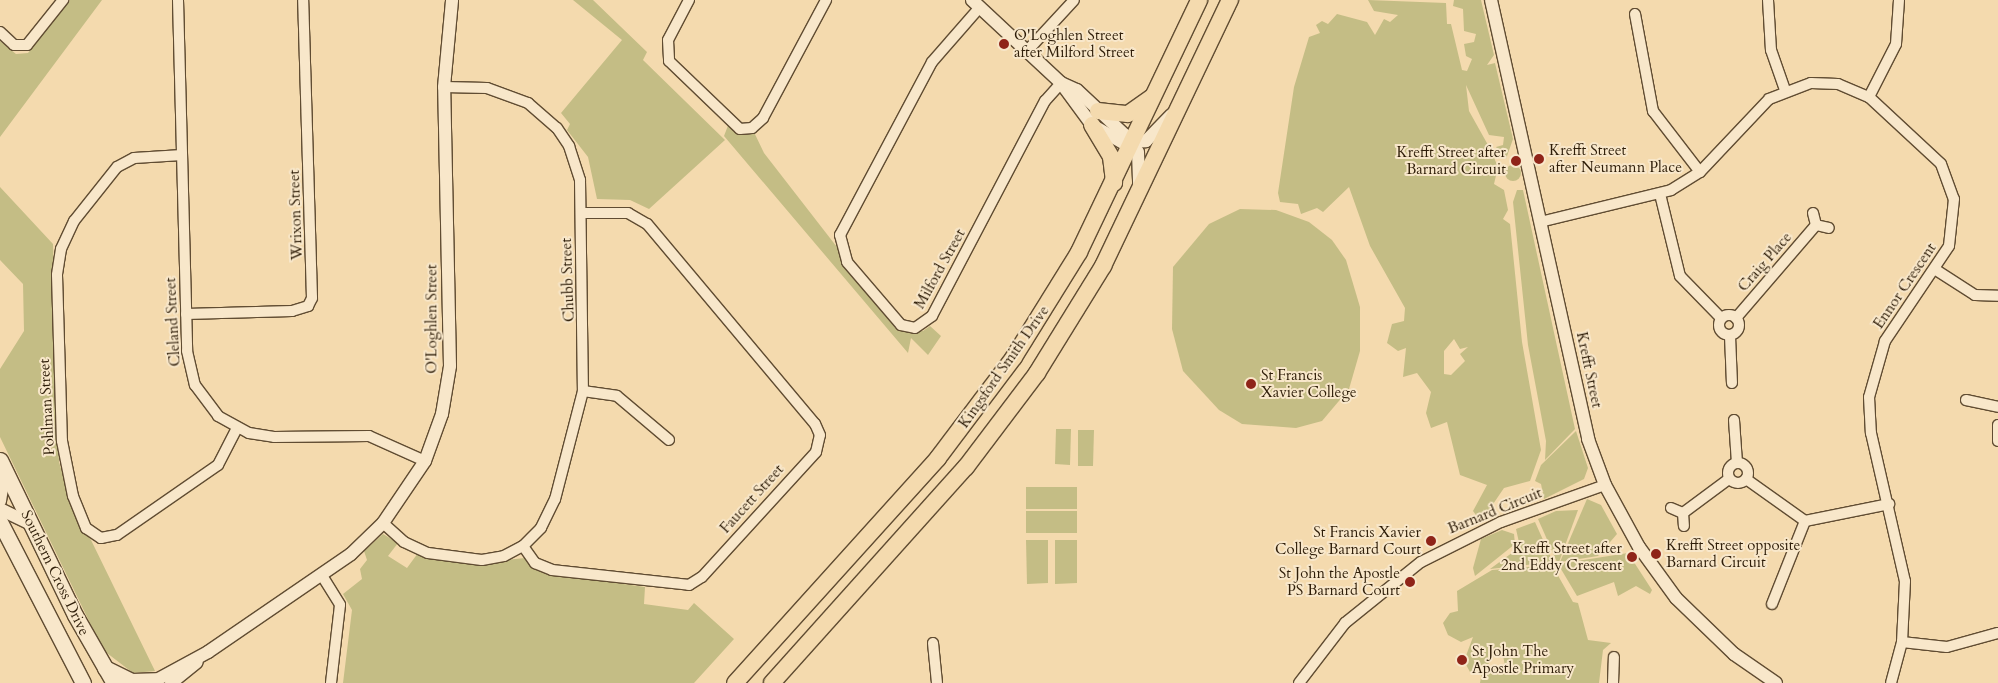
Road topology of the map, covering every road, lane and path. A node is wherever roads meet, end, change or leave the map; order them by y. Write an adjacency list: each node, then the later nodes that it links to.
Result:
1 (63, 0): 15 (street)
2 (178, 0): 25 (street, Cleland Street)
3 (303, 0): 37 (street, Wrixon Street)
4 (452, 0): 18 (street, O'Loghlen Street)
5 (689, 0): 6 (street)
6 (826, 0)
7 (1074, 0): 16 (street)
8 (1199, 0): 20 (main road, Kingsford Smith Drive)
9 (1230, 0): 22 (main road, Kingsford Smith Drive)
10 (1491, 0): 32 (street, Krefft Street)
11 (1768, 0): 19 (street)
12 (1900, 0): 21 (street)
13 (976, 4): 16 (street); 17 (street, Milford Street)
14 (1635, 14): 26 (street)
15 (0, 32)
16 (1027, 51): 17 (street)
17 (1061, 83): 23 (street)
18 (444, 87): 30 (street, Chubb Street); 50 (street, O'Loghlen Street)
19 (1785, 90): 21 (street, Ennor Crescent); 26 (street, Ennor Crescent)
20 (1155, 93): 23 (main road); 24 (main road, Kingsford Smith Drive)
21 (1869, 97): 35 (street, Ennor Crescent)
22 (1178, 109): 24 (street); 28 (main road, Kingsford Smith Drive)
23 (1095, 118): 24 (street); 27 (main road)
24 (1132, 144): 27 (main road, Kingsford Smith Drive); 28 (street)
25 (182, 155): 37 (street, Cleland Street); 47 (street, Pohlman Street)
26 (1700, 172): 29 (street, Ennor Crescent)
27 (1114, 183): 83 (main road, Kingsford Smith Drive)
28 (1139, 192): 84 (main road, Kingsford Smith Drive)
29 (1660, 194): 32 (street, Ennor Crescent); 38 (street)
30 (582, 213): 42 (street, Chubb Street); 67 (street, Faucett Street)
31 (1812, 213): 33 (street)
32 (1540, 222): 55 (street, Krefft Street)
33 (1816, 225): 34 (street); 39 (street, Craig Place)
34 (1829, 228)
35 (1936, 270): 36 (street); 57 (street, Ennor Crescent)
36 (1998, 296)
37 (186, 314): 47 (street, Cleland Street)
38 (1722, 318): 39 (street); 40 (street)
39 (1736, 318): 40 (street)
40 (1730, 336): 41 (street)
41 (1732, 383)
42 (583, 391): 48 (street); 67 (street, Chubb Street)
43 (1966, 400): 44 (street)
44 (1998, 407)
45 (1734, 420): 51 (street)
46 (1998, 424): 49 (street)
47 (237, 428): 50 (street, Cleland Street)
48 (669, 440)
49 (1998, 440)
50 (426, 461): 63 (street, O'Loghlen Street)
51 (1737, 463): 53 (street); 54 (street)
52 (2, 465): 56 (street); 64 (main road, Southern Cross Drive)
53 (1729, 479): 54 (street); 60 (street)
54 (1746, 479): 61 (street)
55 (1606, 484): 77 (street, Krefft Street); 86 (street, Barnard Circuit)
56 (0, 501)
57 (1889, 504): 61 (street); 72 (street, Ennor Crescent)
58 (1671, 508): 60 (street)
59 (0, 509): 64 (street)
60 (1683, 513): 65 (street)
61 (1806, 521): 70 (street)
62 (0, 522): 68 (main road, Southern Cross Drive)
63 (383, 523): 67 (street); 69 (street, O'Loghlen Street)
64 (30, 524): 76 (main road, Southern Cross Drive)
65 (1684, 526)
66 (0, 540): 68 (main road)
67 (523, 546)
68 (17, 557): 79 (main road, Southern Cross Drive)
69 (321, 574): 74 (street, O'Loghlen Street); 82 (street)
70 (1772, 604)
71 (1998, 634): 72 (street)
72 (1902, 642): 88 (street, Ennor Crescent)
73 (933, 643): 85 (street)
74 (208, 652): 78 (street, O'Loghlen Street); 81 (street, O'Loghlen Street)
75 (1614, 657): 87 (street)
76 (105, 668): 78 (main road); 80 (main road, Southern Cross Drive)
77 (1770, 681)
78 (153, 682)
79 (83, 683)
80 (114, 683)
81 (171, 683)
82 (331, 683)
83 (735, 683)
84 (772, 683)
85 (937, 683)
86 (1299, 683)
87 (1613, 683)
88 (1891, 683)

